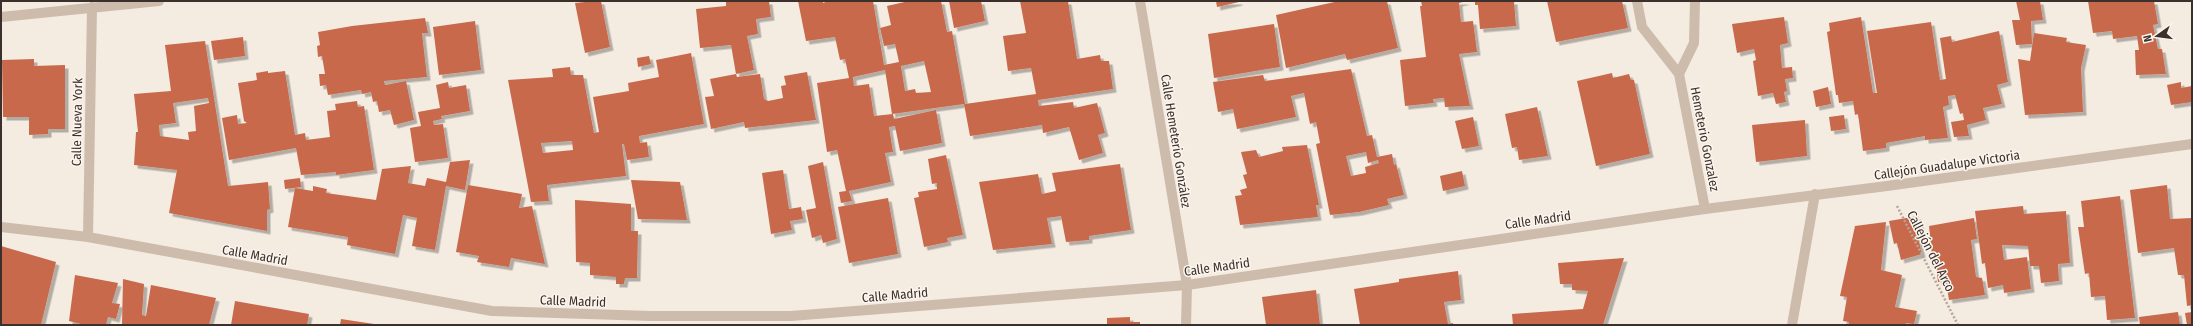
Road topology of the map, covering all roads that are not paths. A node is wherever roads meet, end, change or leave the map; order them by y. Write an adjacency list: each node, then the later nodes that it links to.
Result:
1 (159, 1): 5 (street)
2 (1140, 1): 13 (street, Calle Hemeterio González)
3 (1637, 1): 7 (street, Hemeterio Gonzalez)
4 (1695, 1): 7 (street, Hemeterio Gonzalez)
5 (92, 7): 6 (street); 12 (street, Calle Nueva York)
6 (1, 16)
7 (1679, 74): 10 (street, Hemeterio Gonzalez)
8 (2192, 144): 9 (street, Callejón Guadalupe Victoria)
9 (1815, 194): 10 (street, Callejón Guadalupe Victoria); 15 (street)
10 (1705, 209): 13 (street, Calle Madrid)
11 (1, 227): 12 (street, Calle Madrid)
12 (88, 237): 13 (street, Calle Madrid)
13 (1187, 284): 14 (street, Calle Hemeterio González)
14 (1186, 325)
15 (1792, 325)

